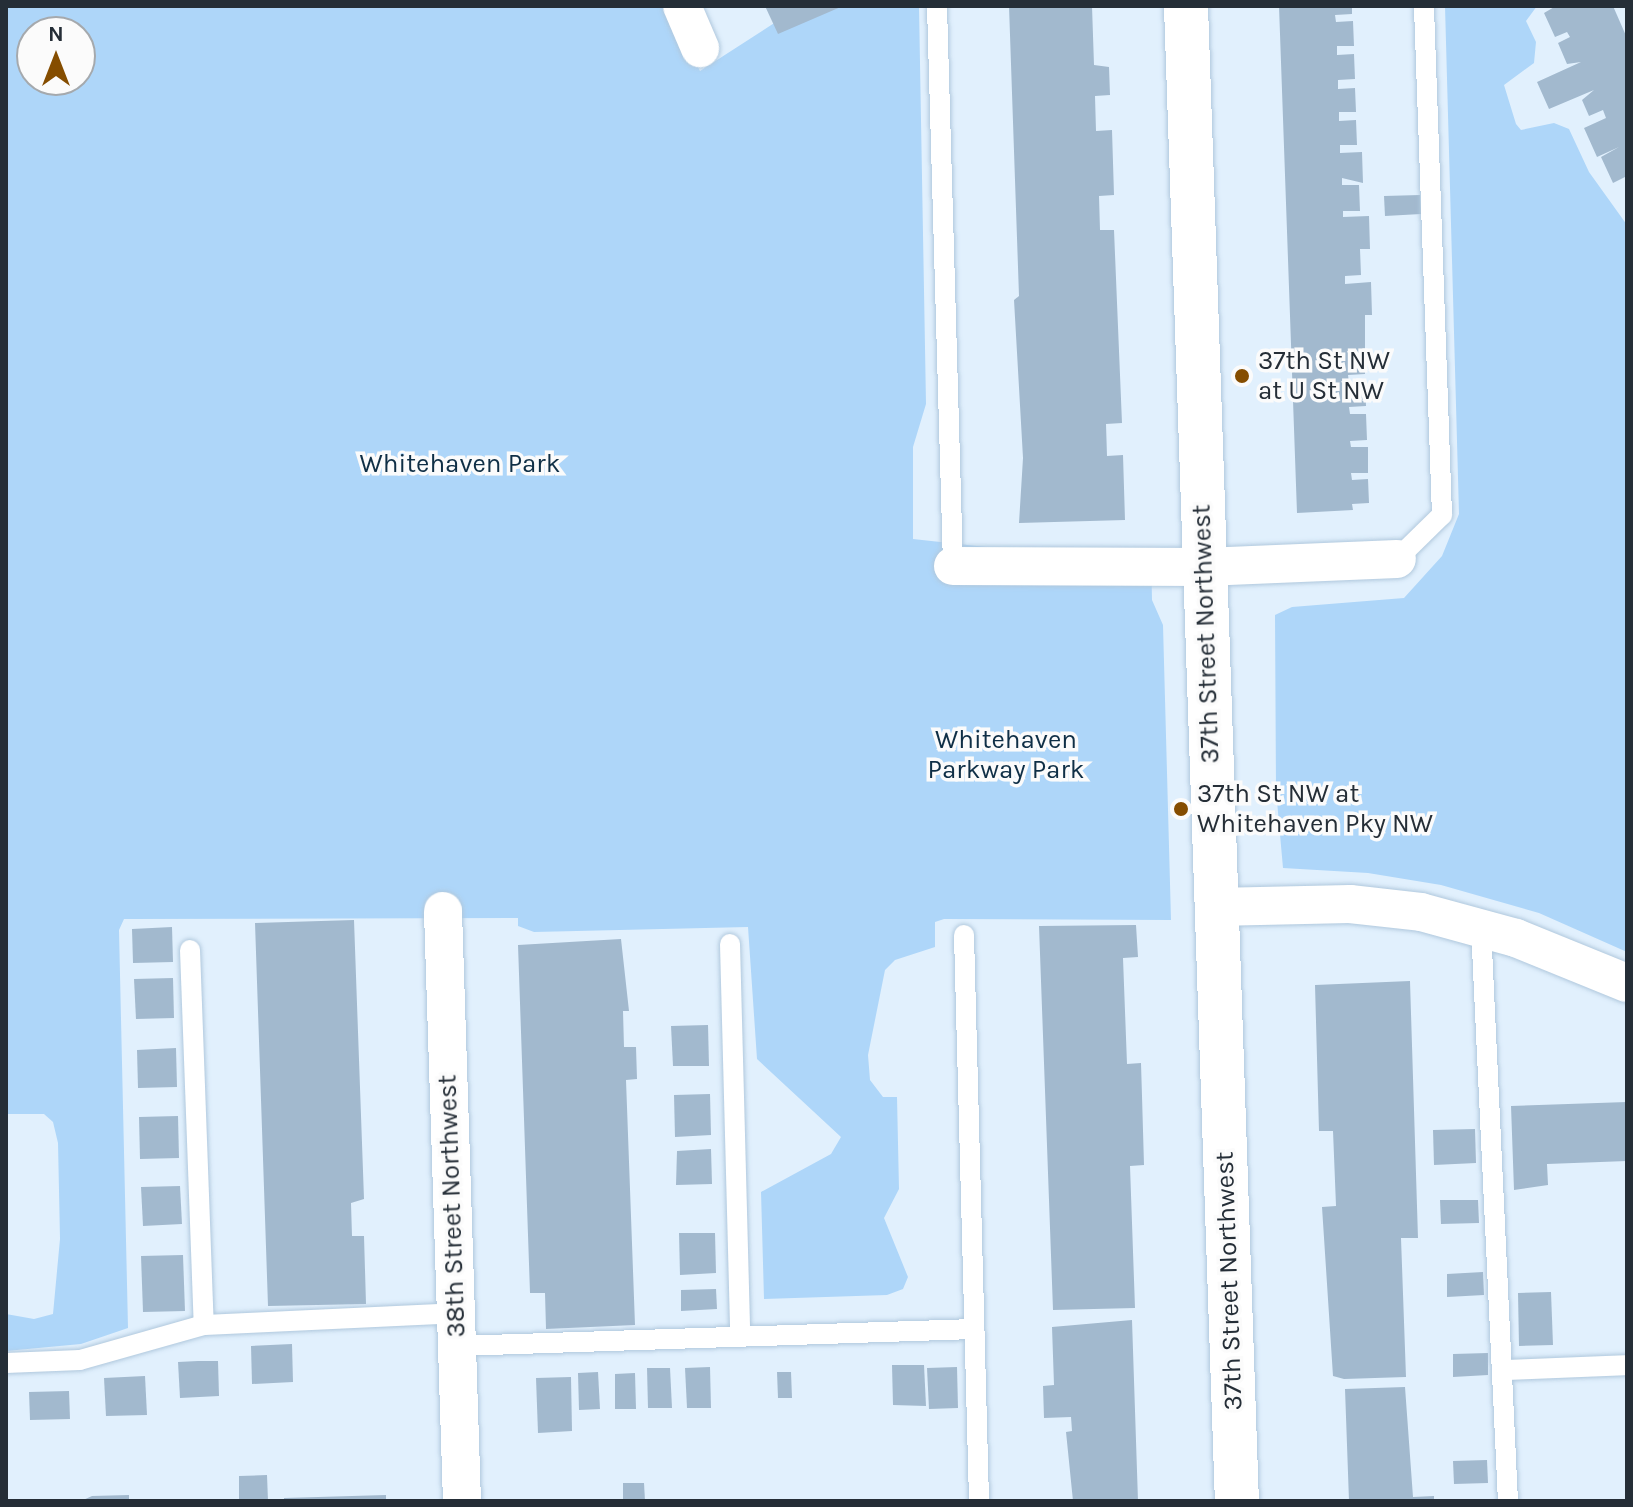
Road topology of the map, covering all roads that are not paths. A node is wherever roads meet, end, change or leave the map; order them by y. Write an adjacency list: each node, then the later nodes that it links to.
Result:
1 (682, 6): 5 (street)
2 (937, 6): 7 (lane)
3 (1186, 6): 8 (street, 37th Street Northwest)
4 (1424, 6): 6 (lane)
5 (700, 48)
6 (1397, 559): 8 (street)
7 (953, 566): 8 (street)
8 (1204, 567): 9 (street, 37th Street Northwest)
9 (1215, 907): 11 (street); 25 (street, 37th Street Northwest)
10 (443, 911): 18 (street, 38th Street Northwest)
11 (1481, 927): 15 (street); 22 (lane)
12 (964, 935): 17 (lane)
13 (730, 944): 19 (lane)
14 (190, 950): 16 (lane)
15 (1627, 983)
16 (204, 1325): 18 (lane); 20 (lane)
17 (974, 1329): 19 (lane); 24 (lane)
18 (456, 1330): 19 (lane); 23 (street, 38th Street Northwest)
19 (740, 1337)
20 (6, 1363)
21 (1627, 1365): 22 (lane)
22 (1504, 1370): 26 (lane)
23 (462, 1501)
24 (979, 1501)
25 (1237, 1501)
26 (1508, 1501)

